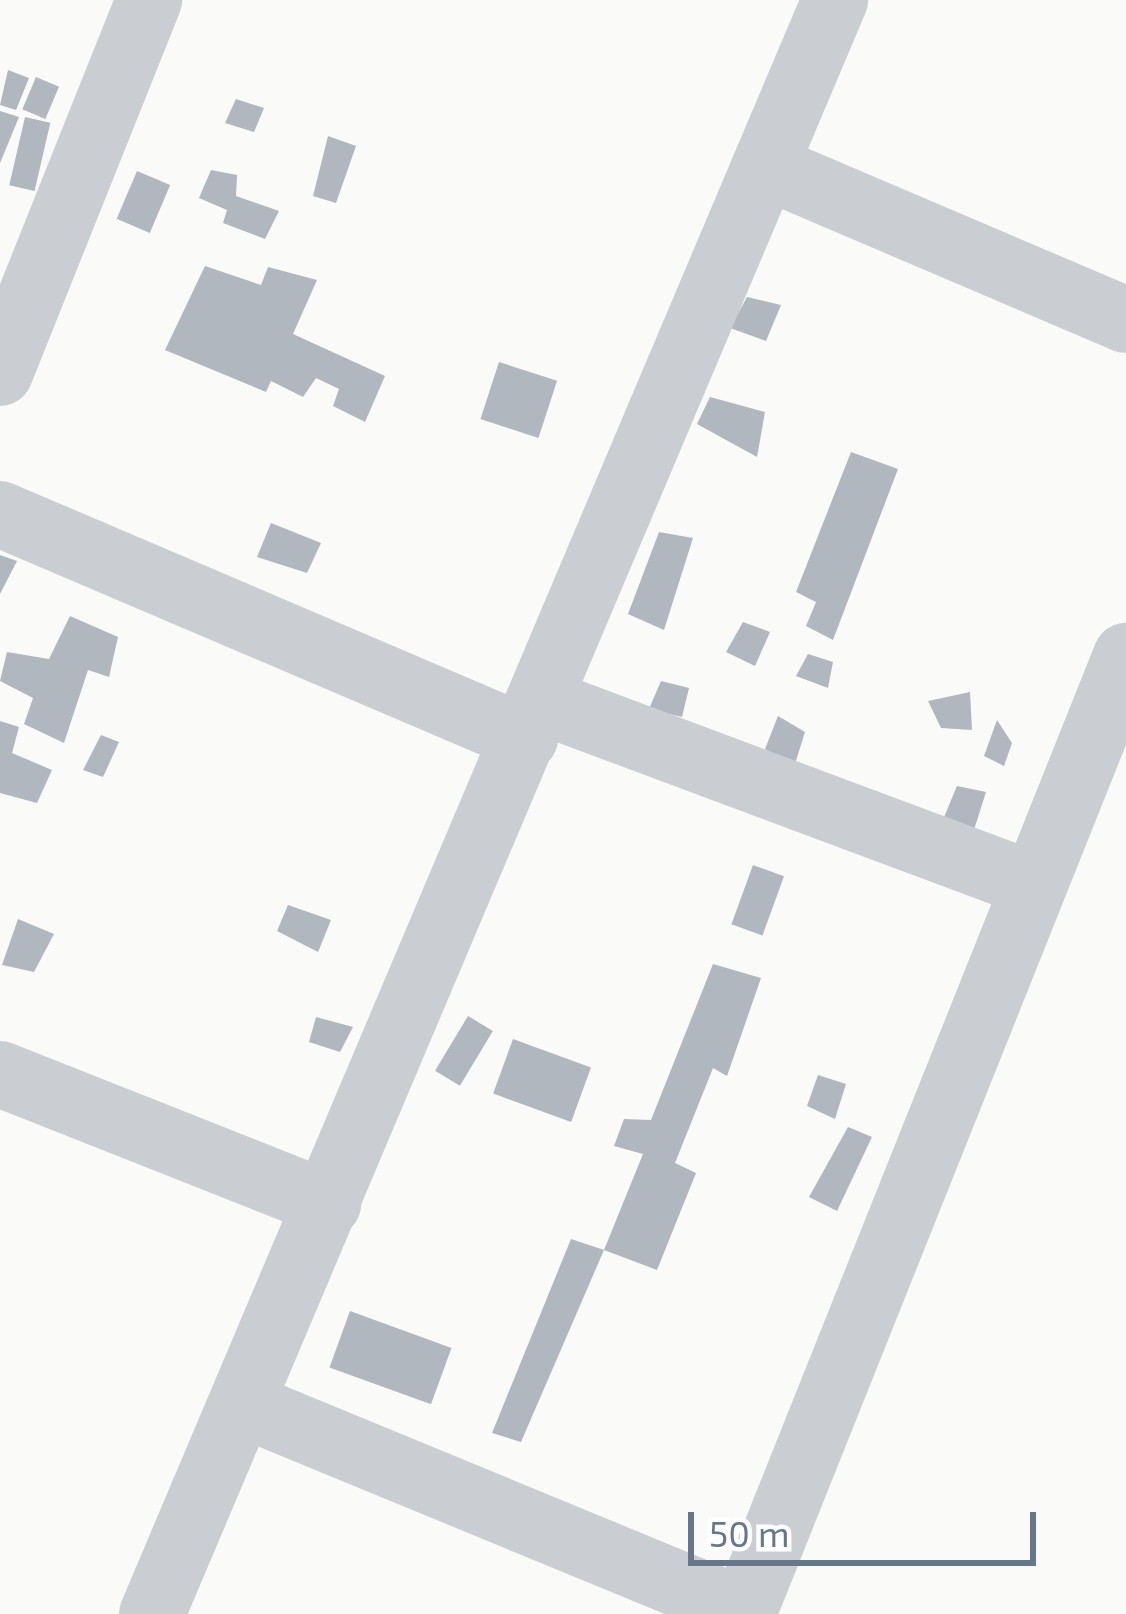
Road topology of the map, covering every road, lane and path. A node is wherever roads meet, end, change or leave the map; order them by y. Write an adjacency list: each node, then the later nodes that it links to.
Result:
1 (149, 0): 5 (street)
2 (835, 0): 3 (street)
3 (765, 166): 4 (street); 8 (street)
4 (1126, 320)
5 (0, 373)
6 (0, 514): 8 (street)
7 (1126, 656): 9 (street)
8 (533, 719): 9 (street); 11 (street)
9 (1034, 885): 13 (street)
10 (0, 1074): 11 (street)
11 (328, 1204): 12 (street)
12 (242, 1404): 13 (street); 14 (street)
13 (743, 1612)
14 (152, 1614)

